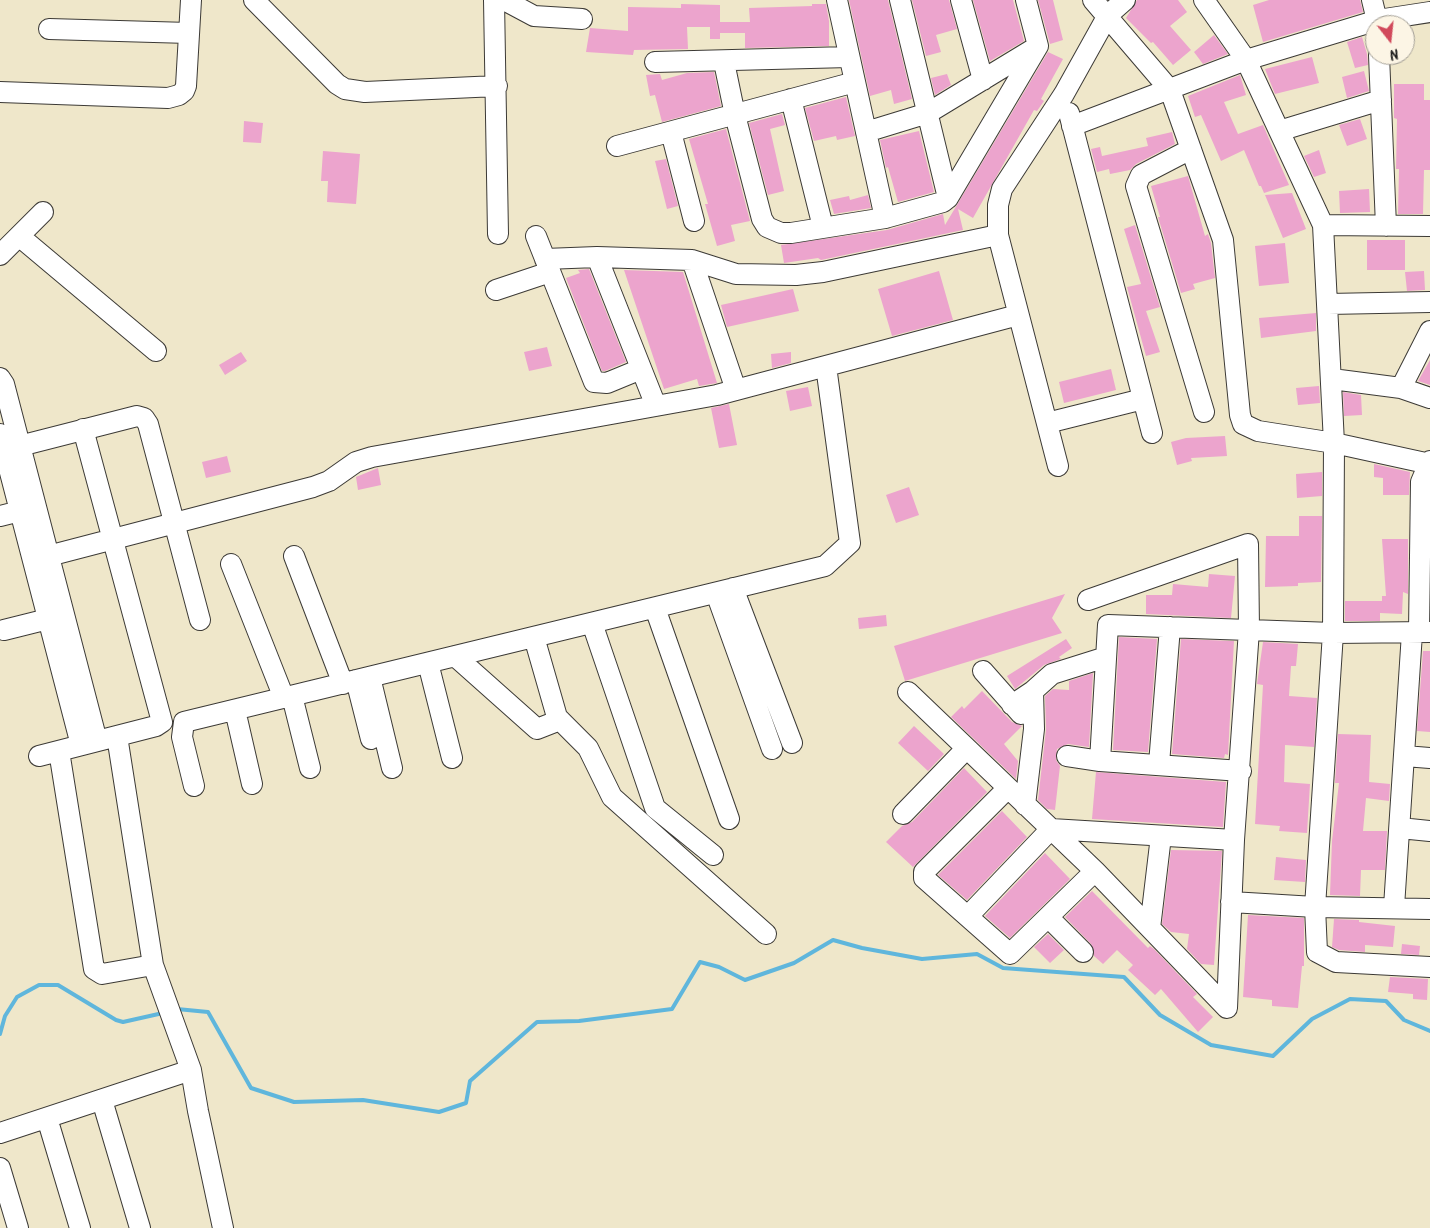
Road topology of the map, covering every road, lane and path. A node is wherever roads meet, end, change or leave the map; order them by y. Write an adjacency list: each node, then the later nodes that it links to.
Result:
1 (191, 0): 20 (street)
2 (254, 0): 29 (street)
3 (494, 0): 29 (street)
4 (504, 0): 17 (street)
5 (837, 0): 22 (street)
6 (900, 0): 35 (street)
7 (961, 0): 27 (street)
8 (1026, 0): 21 (street)
9 (1094, 0): 14 (street)
10 (1124, 0): 14 (street)
11 (1372, 0): 15 (street)
12 (1210, 1): 23 (street)
13 (1430, 12): 16 (street)
14 (1108, 15): 30 (street); 32 (street)
15 (1376, 15)
16 (1415, 15)
17 (582, 19)
18 (1365, 27): 23 (street)
19 (49, 29): 20 (street)
20 (189, 33): 31 (street)
21 (1038, 46): 27 (street); 43 (street)
22 (848, 57): 25 (street); 28 (street)
23 (1246, 60): 30 (street); 38 (street)
24 (654, 62): 25 (street)
25 (724, 62): 36 (street)
26 (1379, 65): 34 (street)
27 (983, 80): 35 (street)
28 (855, 82): 33 (street); 40 (street)
29 (497, 86): 51 (street)
30 (1170, 90): 37 (street); 42 (street)
31 (0, 92)
32 (1064, 94): 37 (street); 54 (street)
33 (791, 99): 36 (street); 50 (street)
34 (1381, 100): 38 (street); 48 (street)
35 (928, 113): 40 (street); 43 (street)
36 (735, 115): 39 (street); 50 (street)
37 (1072, 126): 72 (street)
38 (1279, 131): 47 (street)
39 (671, 132): 41 (street); 46 (street)
40 (866, 132): 45 (street)
41 (617, 146)
42 (1191, 149): 75 (street); 80 (street)
43 (948, 198): 45 (street)
44 (43, 212): 52 (street)
45 (886, 218): 50 (street)
46 (694, 221)
47 (1323, 225): 48 (street); 61 (street)
48 (1386, 226): 49 (street)
49 (1430, 226)
50 (823, 227)
51 (498, 234)
52 (19, 236): 55 (street); 64 (street)
53 (536, 236): 58 (street)
54 (998, 236): 57 (street); 62 (street)
55 (0, 254)
56 (597, 257): 57 (street); 58 (street); 66 (street)
57 (692, 260): 70 (street)
58 (548, 265): 59 (street); 66 (street)
59 (496, 290)
60 (1430, 302): 61 (street)
61 (1328, 304): 68 (street)
62 (1018, 315): 65 (street); 76 (street)
63 (1430, 331): 69 (street)
64 (156, 351)
65 (826, 366): 70 (street); 92 (street)
66 (641, 370): 74 (street)
67 (0, 378): 73 (street)
68 (1332, 379): 69 (street); 80 (street)
69 (1401, 388): 71 (street)
70 (736, 390): 74 (street)
71 (1430, 398)
72 (1143, 399): 76 (street); 78 (street)
73 (4, 401): 79 (street)
74 (656, 406): 87 (street)
75 (1204, 412)
76 (1047, 423): 82 (street)
77 (83, 430): 79 (street); 87 (street); 88 (street)
78 (1152, 433)
79 (8, 443): 84 (street)
80 (1334, 443): 81 (street); 101 (street)
81 (1430, 463): 83 (street)
82 (1058, 466)
83 (1421, 482): 85 (street); 102 (street)
84 (28, 508): 86 (street); 90 (street)
85 (1430, 509)
86 (0, 516)
87 (174, 522): 88 (street); 96 (street)
88 (114, 538): 90 (street); 116 (street)
89 (294, 556): 108 (street)
90 (41, 558): 95 (street)
91 (231, 564): 111 (street)
92 (725, 591): 94 (street); 118 (street); 119 (street)
93 (1088, 600): 100 (street)
94 (655, 608): 97 (street); 137 (street)
95 (56, 617): 99 (street); 117 (street)
96 (200, 620)
97 (592, 623): 103 (street); 143 (street)
98 (1170, 627): 100 (street); 105 (street); 128 (street)
99 (4, 630)
100 (1249, 630): 101 (street); 131 (street)
101 (1333, 632): 102 (street); 146 (street)
102 (1420, 632): 124 (street)
103 (534, 637): 104 (street); 114 (street)
104 (455, 656): 106 (street); 114 (street)
105 (1106, 657): 109 (street); 127 (street)
106 (428, 663): 108 (street); 125 (street)
107 (983, 671): 112 (street)
108 (356, 680): 111 (street); 130 (street)
109 (1033, 691): 112 (street); 115 (street)
110 (908, 692): 120 (street)
111 (288, 697): 113 (street); 129 (street)
112 (1012, 705): 115 (street)
113 (235, 710): 132 (street); 133 (street)
114 (560, 720): 152 (street)
115 (1034, 729): 135 (street)
116 (117, 736): 117 (street); 154 (street)
117 (89, 743): 121 (street)
118 (792, 743)
119 (772, 749)
120 (966, 750): 134 (street); 136 (street)
121 (58, 751): 122 (street); 154 (street)
122 (39, 756)
123 (1067, 756): 127 (street)
124 (1405, 756): 126 (street); 138 (street)
125 (452, 758)
126 (1430, 758)
127 (1100, 761): 128 (street)
128 (1159, 764): 131 (street)
129 (310, 768)
130 (386, 769)
131 (1241, 771): 142 (street)
132 (252, 784)
133 (194, 786)
134 (1008, 789): 135 (street); 149 (street)
135 (1025, 805): 139 (street)
136 (904, 814)
137 (728, 819)
138 (1400, 828): 140 (street); 147 (street)
139 (1051, 830): 141 (street); 144 (street); 149 (street)
140 (1430, 831)
141 (1161, 836): 142 (street); 151 (street)
142 (1234, 840): 145 (street)
143 (713, 855)
144 (1095, 871): 150 (street); 151 (street)
145 (1231, 902): 146 (street); 151 (street)
146 (1315, 907): 147 (street); 155 (street)
147 (1394, 907): 148 (street)
148 (1430, 909)
149 (969, 915): 150 (street)
150 (1048, 917): 153 (street)
151 (1150, 928)
152 (766, 934)
153 (1083, 952)
154 (153, 965): 156 (street)
155 (1430, 967)
156 (192, 1070): 157 (street); 164 (street)
157 (102, 1100): 158 (street); 163 (street)
158 (47, 1118): 159 (street); 162 (street)
159 (0, 1133)
160 (0, 1168): 161 (street)
161 (18, 1228)
162 (80, 1228)
163 (140, 1228)
164 (224, 1228)

